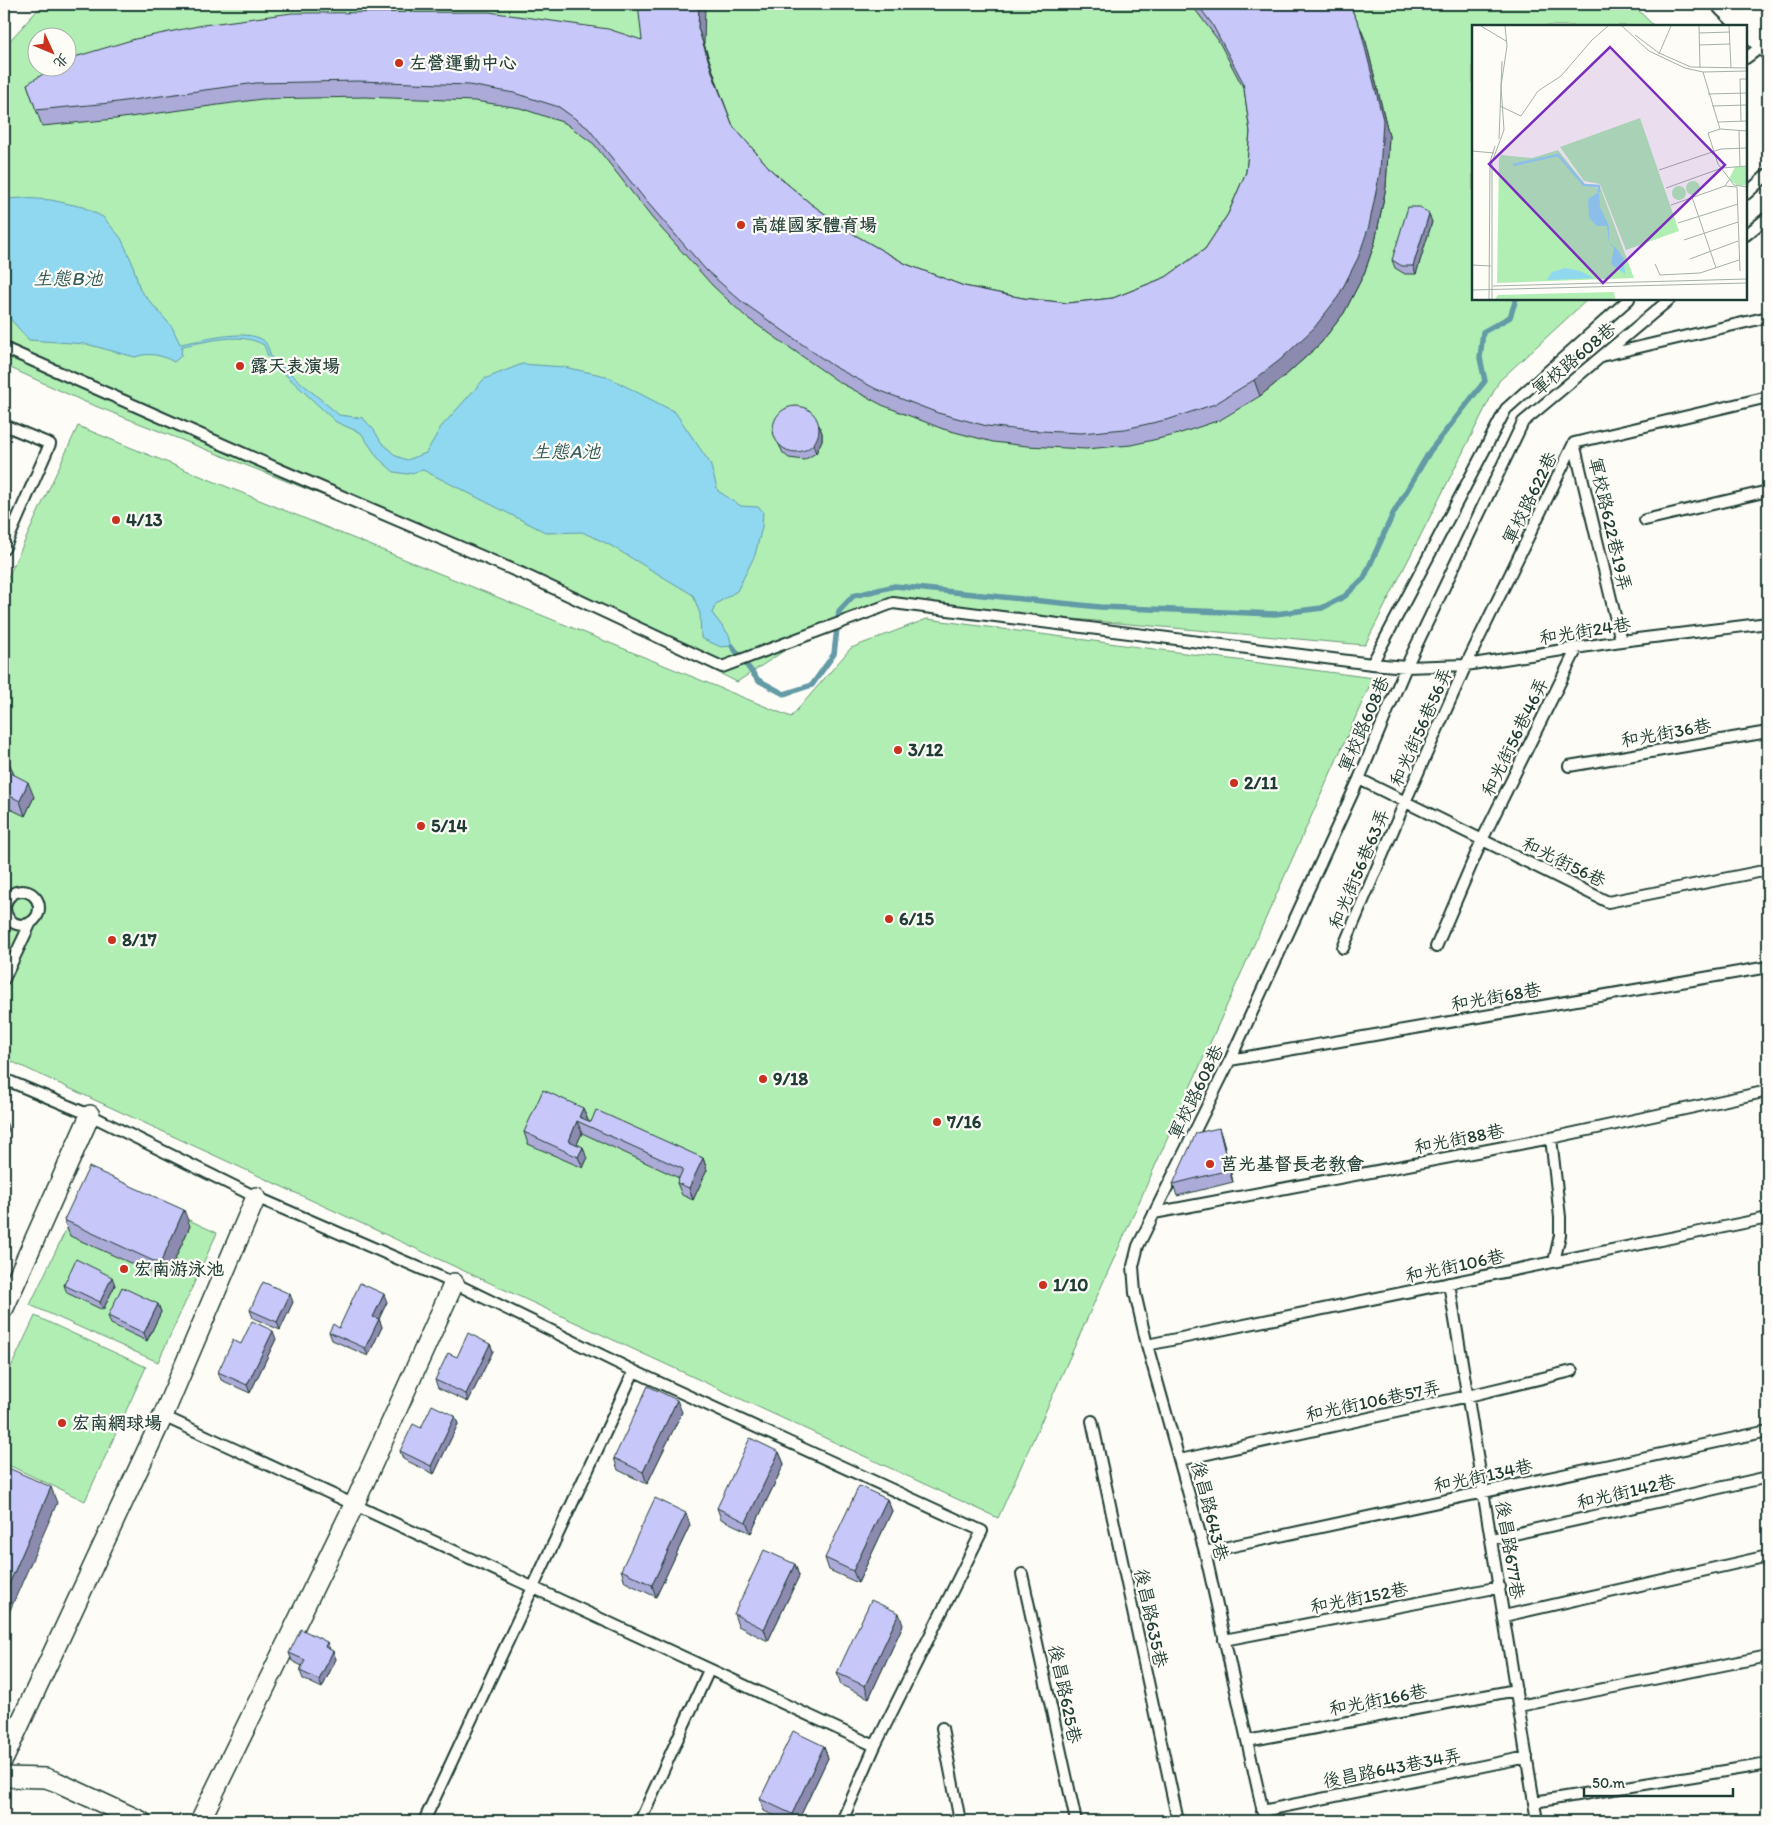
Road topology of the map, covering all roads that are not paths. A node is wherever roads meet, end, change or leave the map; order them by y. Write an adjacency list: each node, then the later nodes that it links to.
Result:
1 (1726, 4): 4 (street)
2 (1759, 4): 3 (street)
3 (1768, 13)
4 (1768, 43): 5 (lane)
5 (1747, 57)
6 (1768, 174): 7 (lane)
7 (1747, 193)
8 (1768, 216): 9 (lane)
9 (1747, 234)
10 (1628, 300): 24 (lane)
11 (1669, 300): 14 (lane, 軍校路608巷)
12 (1768, 317): 14 (lane)
13 (4, 348): 24 (lane, 和光街24巷)
14 (1602, 356): 26 (lane, 軍校路608巷)
15 (1768, 397): 17 (lane, 軍校路622巷)
16 (4, 426): 20 (lane)
17 (1574, 443): 22 (lane, 軍校路622巷19弄); 25 (lane, 軍校路622巷)
18 (1768, 491): 19 (lane)
19 (1645, 520)
20 (4, 548)
21 (1768, 623): 22 (lane, 和光街24巷)
22 (1621, 641): 23 (lane, 和光街24巷)
23 (1577, 648): 25 (lane, 和光街24巷); 31 (lane, 和光街56巷46弄)
24 (1372, 664): 26 (lane, 和光街24巷)
25 (1466, 665): 26 (lane, 和光街24巷); 30 (lane, 和光街56巷56弄)
26 (1406, 667): 29 (lane, 軍校路608巷)
27 (1768, 732): 28 (lane, 和光街36巷)
28 (1569, 766)
29 (1359, 779): 30 (lane, 和光街56巷); 38 (lane, 軍校路608巷)
30 (1405, 802): 31 (lane, 和光街56巷); 35 (lane, 和光街56巷63弄)
31 (1482, 840): 32 (lane, 和光街56巷); 34 (lane, 和光街56巷46弄)
32 (1768, 870)
33 (31, 922): 37 (lane)
34 (1436, 947)
35 (1343, 948)
36 (1768, 967): 38 (lane, 和光街68巷)
37 (4, 979)
38 (1230, 1060): 44 (lane, 軍校路608巷)
39 (4, 1079): 41 (lane)
40 (1768, 1091): 42 (lane, 和光街88巷)
41 (90, 1115): 43 (lane); 49 (street)
42 (1551, 1138): 44 (lane, 和光街88巷); 46 (lane)
43 (256, 1196): 47 (lane); 54 (street)
44 (1154, 1213): 50 (lane, 後昌路643巷)
45 (1768, 1218): 46 (lane, 和光街106巷)
46 (1554, 1262): 48 (lane, 和光街106巷)
47 (454, 1283): 51 (lane); 60 (street)
48 (1450, 1283): 50 (lane, 和光街106巷); 53 (lane, 後昌路677巷)
49 (4, 1308)
50 (1147, 1345): 57 (lane, 後昌路643巷)
51 (634, 1371): 66 (lane); 75 (lane)
52 (1572, 1371): 53 (lane, 和光街106巷57弄)
53 (1468, 1396): 57 (lane, 和光街106巷57弄); 59 (lane, 後昌路677巷)
54 (163, 1416): 60 (lane); 76 (street)
55 (1092, 1421): 89 (lane, 後昌路635巷)
56 (1768, 1430): 59 (lane, 和光街134巷)
57 (1180, 1460): 62 (lane, 後昌路643巷)
58 (1768, 1477): 61 (lane, 和光街142巷)
59 (1484, 1493): 61 (lane, 後昌路677巷); 62 (lane, 和光街134巷)
60 (354, 1505): 66 (lane); 83 (street)
61 (1492, 1539): 65 (lane, 後昌路677巷)
62 (1205, 1552): 68 (lane, 後昌路643巷)
63 (1768, 1556): 67 (lane)
64 (1022, 1574): 88 (lane, 後昌路625巷)
65 (1500, 1587): 67 (lane, 後昌路677巷); 68 (lane, 和光街152巷)
66 (532, 1588): 70 (lane); 84 (lane)
67 (1504, 1616): 71 (lane, 後昌路677巷)
68 (1224, 1640): 74 (lane, 後昌路643巷)
69 (1768, 1656): 72 (lane)
70 (709, 1670): 75 (lane); 85 (lane)
71 (1516, 1690): 72 (lane, 後昌路677巷); 74 (lane, 和光街166巷)
72 (1519, 1706): 77 (lane, 後昌路677巷)
73 (942, 1728): 87 (lane)
74 (1247, 1741): 81 (lane, 後昌路643巷)
75 (875, 1746): 86 (lane)
76 (4, 1758)
77 (1527, 1758): 80 (lane, 後昌路677巷); 81 (lane, 後昌路643巷34弄)
78 (1768, 1764): 80 (lane)
79 (4, 1777): 82 (street)
80 (1534, 1802): 90 (lane, 後昌路677巷)
81 (1263, 1816)
82 (141, 1821)
83 (200, 1821)
84 (424, 1821)
85 (640, 1821)
86 (842, 1821)
87 (960, 1821)
88 (1076, 1821)
89 (1178, 1821)
90 (1537, 1821)

